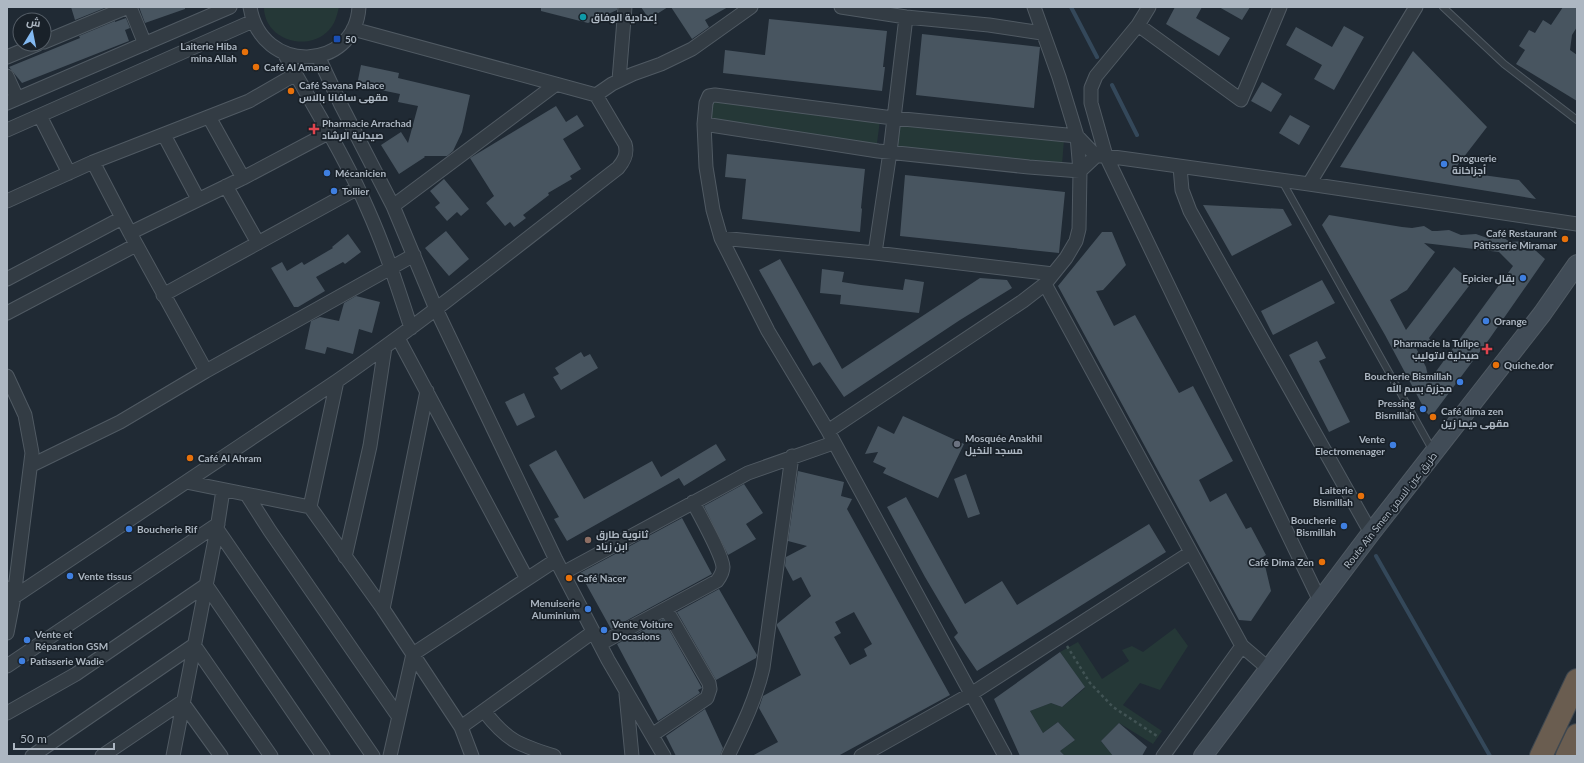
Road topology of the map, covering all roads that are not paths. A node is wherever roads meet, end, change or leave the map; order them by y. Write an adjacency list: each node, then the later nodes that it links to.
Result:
1 (129, 7): 18 (street); 19 (street)
2 (230, 7): 19 (street)
3 (250, 7): 14 (street)
4 (359, 7): 16 (street)
5 (625, 7): 26 (street)
6 (751, 7): 26 (street)
7 (841, 7): 13 (street)
8 (1034, 7): 17 (street)
9 (1148, 7): 15 (street)
10 (1280, 7): 15 (street)
11 (1416, 7): 47 (street)
12 (1443, 7): 33 (lane)
13 (906, 17): 17 (street); 32 (street)
14 (253, 21): 21 (street); 30 (street)
15 (1138, 25): 40 (street)
16 (353, 28): 22 (street); 27 (street)
17 (1042, 33): 38 (street)
18 (52, 39)
19 (145, 44): 29 (street)
20 (19, 52): 23 (street)
21 (284, 53): 22 (street); 24 (street)
22 (318, 56): 52 (street)
23 (7, 57)
24 (296, 74): 31 (street); 36 (street)
25 (7, 76): 29 (street)
26 (620, 80): 28 (street)
27 (555, 85): 28 (street); 52 (street)
28 (596, 95): 66 (street)
29 (12, 101)
30 (40, 116): 35 (street); 44 (street)
31 (209, 117): 37 (street); 45 (street)
32 (893, 118): 34 (street); 38 (street); 39 (street)
33 (1577, 120)
34 (704, 124): 39 (street); 56 (street)
35 (7, 130)
36 (328, 133): 45 (street); 49 (street)
37 (164, 135): 41 (street); 50 (street)
38 (1077, 136): 40 (street); 43 (street)
39 (890, 152): 43 (street); 59 (street)
40 (1101, 156): 42 (street); 43 (street); 93 (street)
41 (93, 162): 44 (street); 53 (street)
42 (1180, 167): 46 (street); 85 (street)
43 (1080, 171): 64 (street)
44 (69, 173): 51 (street)
45 (243, 178): 48 (street)
46 (1281, 180): 47 (street); 76 (lane)
47 (1309, 184): 54 (street)
48 (226, 186): 50 (street); 57 (street)
49 (358, 188): 57 (street); 62 (street)
50 (198, 200): 55 (street)
51 (7, 201)
52 (393, 206): 60 (street)
53 (122, 218): 55 (street); 63 (street)
54 (1577, 224)
55 (130, 233): 58 (street)
56 (721, 238): 59 (street); 75 (street)
57 (258, 243): 65 (street)
58 (136, 245): 65 (street); 67 (street)
59 (875, 253): 64 (street)
60 (414, 255): 62 (street); 66 (street)
61 (1577, 264): 76 (street, Route Aïn Smen طريق عين السمن)
62 (391, 268): 68 (street); 71 (street)
63 (7, 279)
64 (1049, 279): 75 (street); 86 (street)
65 (164, 295): 71 (street)
66 (436, 309): 68 (street); 88 (street)
67 (7, 313)
68 (411, 328): 69 (street)
69 (398, 338): 70 (street); 74 (street)
70 (385, 347): 73 (street); 87 (street)
71 (206, 371): 78 (street)
72 (7, 376): 78 (street)
73 (337, 381): 79 (street); 83 (street)
74 (427, 392): 90 (street); 94 (street)
75 (830, 437): 77 (street); 106 (street)
76 (1434, 453): 85 (street, Route Aïn Smen طريق عين السمن)
77 (792, 456): 82 (street); 126 (street)
78 (32, 465): 92 (street)
79 (186, 482): 80 (street); 92 (street)
80 (223, 490): 81 (street); 84 (street)
81 (248, 495): 83 (street); 110 (street)
82 (693, 502): 89 (street); 95 (street)
83 (310, 507): 87 (street)
84 (217, 526): 91 (street); 102 (street); 120 (street)
85 (1371, 533): 93 (street, Route Aïn Smen طريق عين السمن)
86 (1190, 553): 100 (street); 106 (street)
87 (345, 557): 94 (street)
88 (556, 560): 89 (street); 90 (street)
89 (563, 573): 96 (street)
90 (527, 579): 101 (street)
91 (206, 585): 99 (street); 109 (street); 119 (street)
92 (10, 592): 97 (street)
93 (1320, 601): 103 (street, Route Aïn Smen طريق عين السمن)
94 (383, 609): 101 (street)
95 (666, 609): 98 (street); 112 (street)
96 (594, 632): 98 (street); 108 (street)
97 (7, 633)
98 (600, 644): 105 (street)
99 (194, 645): 107 (street); 114 (street); 118 (street)
100 (1242, 646): 103 (street); 129 (street)
101 (412, 654): 110 (street); 111 (street)
102 (7, 666)
103 (1269, 669): 130 (street, Route Aïn Smen طريق عين السمن)
104 (1577, 680): 131 (highway)
105 (625, 688): 112 (street); 124 (street)
106 (971, 694): 127 (street); 128 (street)
107 (182, 702): 115 (street); 116 (street); 117 (street)
108 (484, 711): 111 (street); 123 (street)
109 (7, 713)
110 (398, 716): 121 (street)
111 (461, 727): 122 (street)
112 (652, 734): 125 (street)
113 (1577, 735): 132 (highway)
114 (32, 756)
115 (102, 756)
116 (173, 756)
117 (221, 756)
118 (271, 756)
119 (324, 756)
120 (373, 756)
121 (390, 756)
122 (472, 756)
123 (554, 756)
124 (632, 756)
125 (664, 756)
126 (728, 756)
127 (860, 756)
128 (1005, 756)
129 (1163, 756)
130 (1203, 756)
131 (1541, 756)
132 (1567, 756)

